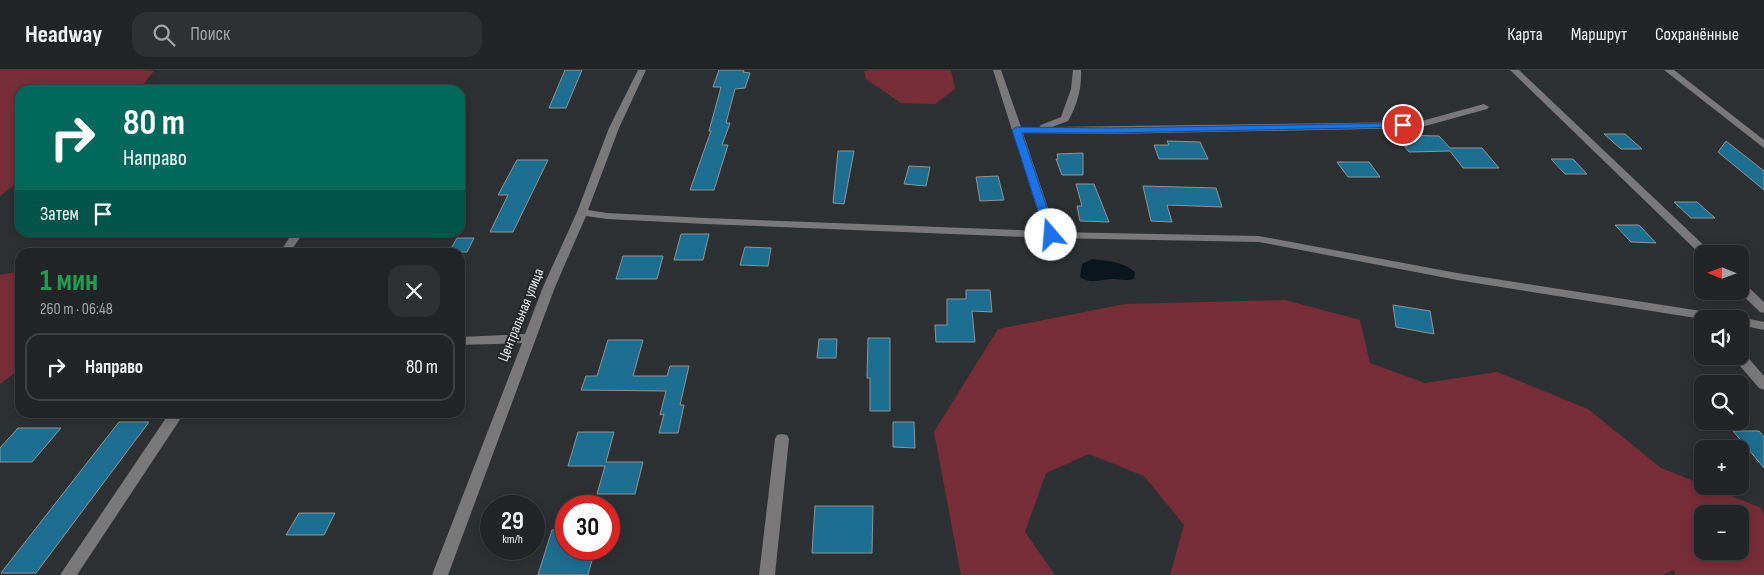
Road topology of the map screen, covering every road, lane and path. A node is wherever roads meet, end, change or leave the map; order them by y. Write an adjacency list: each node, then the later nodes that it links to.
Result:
1 (642, 70): 10 (street, Центральная улица)
2 (997, 70): 7 (street)
3 (1077, 70): 8 (street)
4 (1514, 70): 13 (street)
5 (1668, 70): 9 (street)
6 (1484, 107): 8 (street)
7 (1016, 130): 8 (street); 11 (street)
8 (1037, 130)
9 (1764, 145)
10 (582, 212): 11 (street); 20 (street, Центральная улица)
11 (1051, 235): 17 (street)
12 (296, 237): 14 (street)
13 (1697, 245)
14 (288, 248)
15 (1749, 295): 16 (street)
16 (1764, 309)
17 (1694, 316)
18 (1749, 323): 19 (street)
19 (1764, 326)
20 (528, 338): 21 (street); 27 (street, Центральная улица)
21 (465, 341)
22 (1746, 365): 23 (street)
23 (1764, 384)
24 (174, 418): 26 (street)
25 (782, 439): 28 (street)
26 (71, 570)
27 (440, 575)
28 (767, 575)

